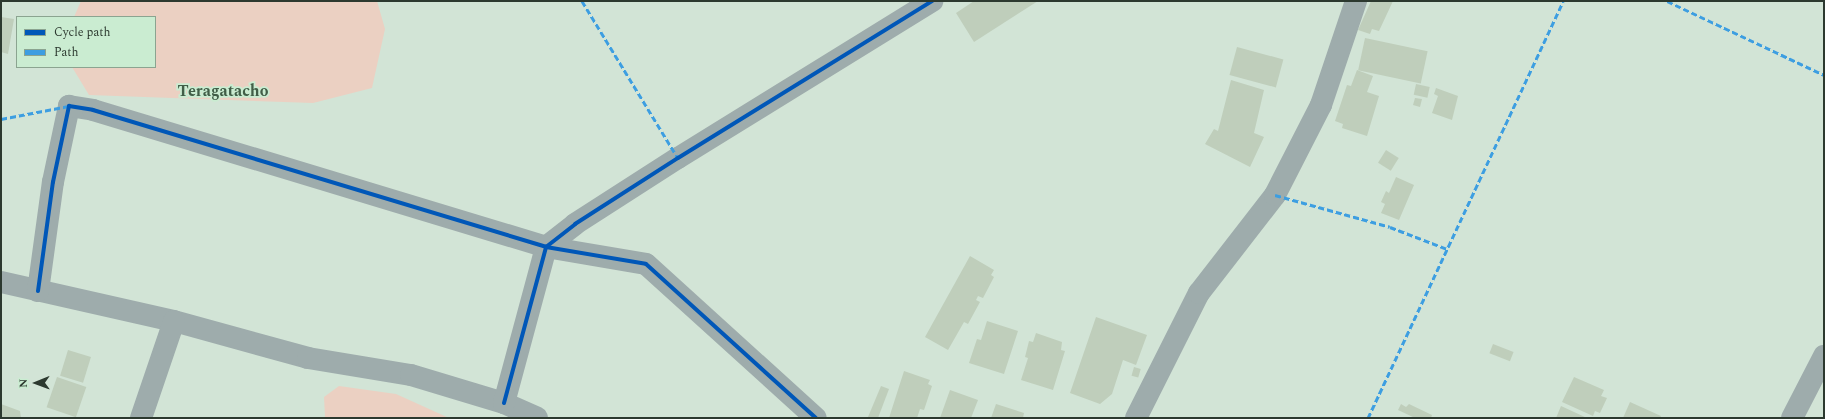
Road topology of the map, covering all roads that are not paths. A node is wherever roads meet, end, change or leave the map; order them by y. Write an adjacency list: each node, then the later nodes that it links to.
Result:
1 (932, 1): 3 (street)
2 (1356, 1): 12 (street)
3 (546, 247): 5 (street); 8 (street); 11 (street)
4 (1, 282): 5 (street)
5 (38, 291): 6 (street)
6 (174, 321): 8 (street); 9 (street)
7 (1824, 356): 13 (street)
8 (504, 403): 10 (street)
9 (141, 418)
10 (537, 418)
11 (816, 418)
12 (1136, 418)
13 (1792, 418)

